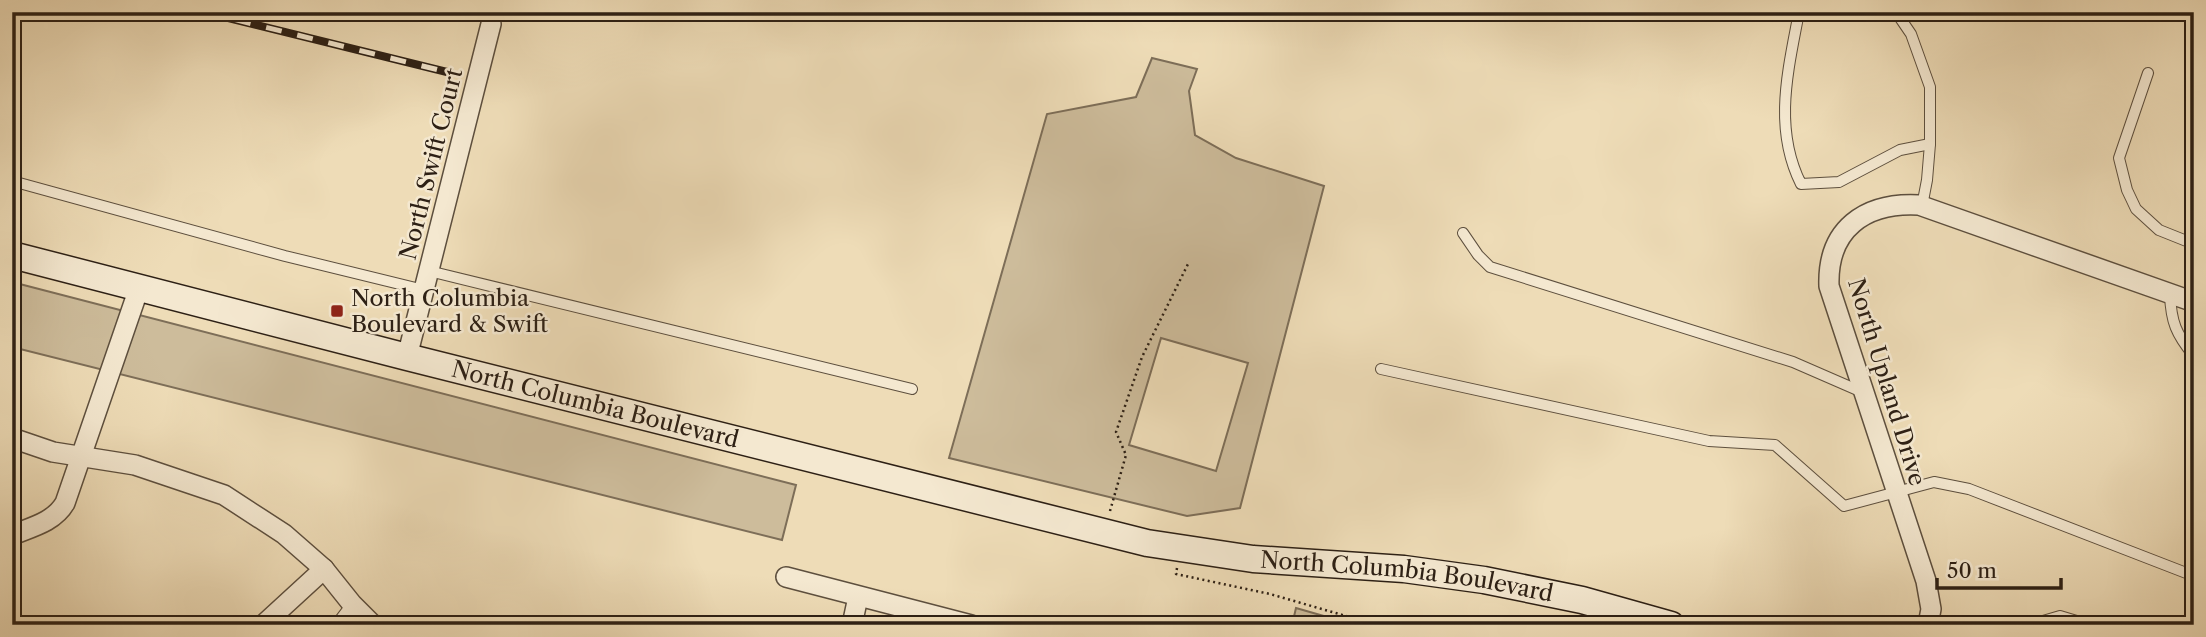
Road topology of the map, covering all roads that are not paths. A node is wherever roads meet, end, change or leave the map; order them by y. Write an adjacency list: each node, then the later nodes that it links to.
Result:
1 (1799, 12): 5 (lane)
2 (1896, 12): 5 (lane)
3 (491, 24): 11 (street, North Swift Court)
4 (2148, 73): 9 (lane)
5 (1930, 144): 7 (lane)
6 (12, 181): 11 (lane)
7 (1922, 206): 13 (street, North Upland Drive); 19 (street, North Upland Drive)
8 (1463, 233): 19 (lane)
9 (2194, 244)
10 (12, 255): 12 (main road, North Columbia Boulevard)
11 (427, 280): 16 (street, North Swift Court); 18 (lane)
12 (139, 288): 16 (main road, North Columbia Boulevard); 21 (street)
13 (2170, 294): 14 (street, North Upland Drive); 15 (lane)
14 (2194, 302)
15 (2194, 356)
16 (407, 357): 34 (main road, North Columbia Boulevard)
17 (1381, 369): 22 (lane)
18 (912, 389)
19 (1863, 392): 22 (street, North Upland Drive)
20 (12, 438): 21 (street)
21 (80, 457): 23 (street); 24 (street)
22 (1896, 492): 25 (lane); 35 (street, North Upland Drive)
23 (12, 535)
24 (324, 569): 28 (street); 29 (street)
25 (2194, 576)
26 (786, 577): 27 (street)
27 (858, 597): 32 (street); 33 (street)
28 (352, 604): 30 (lane); 31 (street)
29 (263, 625)
30 (337, 625)
31 (373, 625)
32 (852, 625)
33 (971, 625)
34 (1671, 625)
35 (1928, 625)
36 (2029, 625): 37 (lane)
37 (2090, 625)

